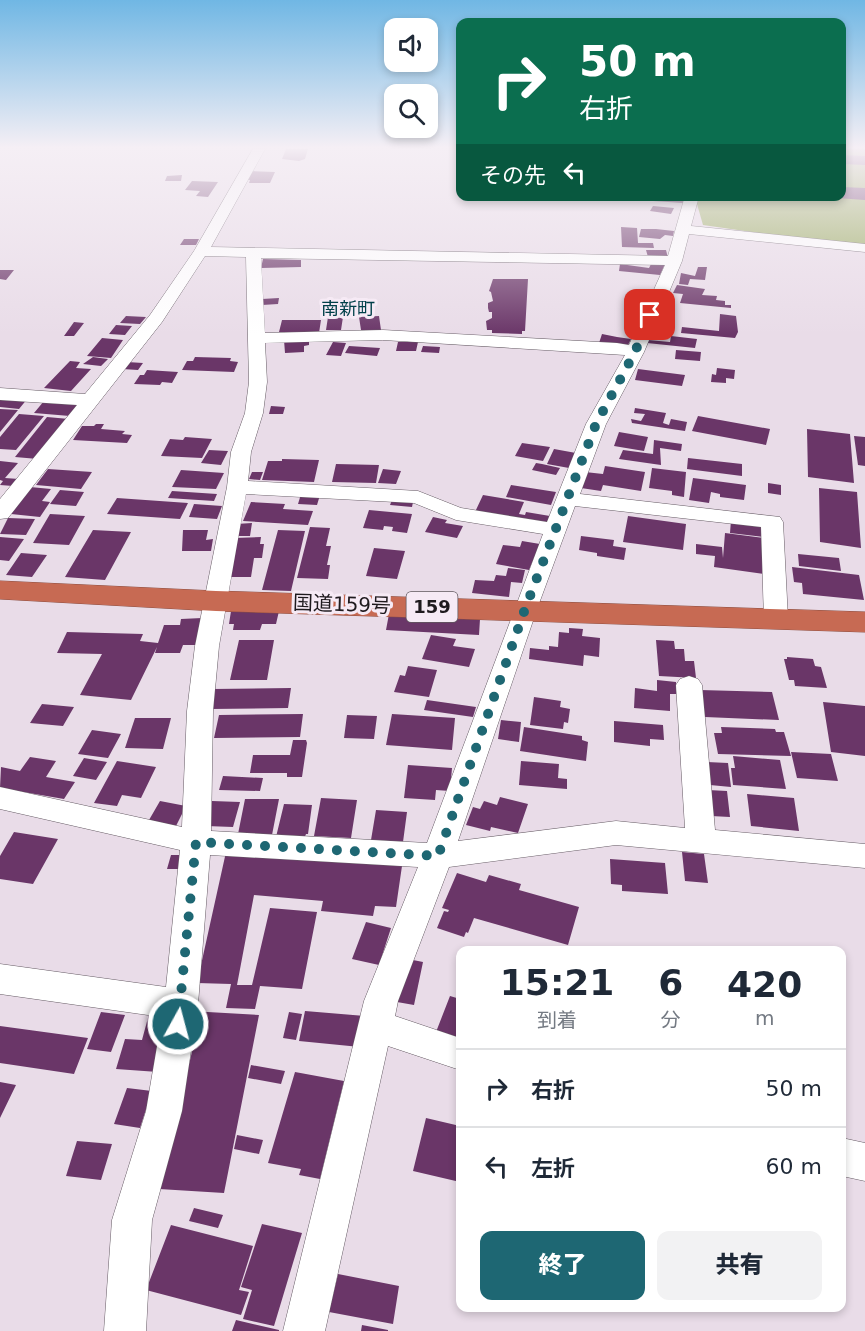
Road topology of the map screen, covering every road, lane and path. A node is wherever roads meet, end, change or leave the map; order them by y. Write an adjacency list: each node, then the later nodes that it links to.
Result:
1 (224, 211): 5 (street)
2 (688, 211): 3 (street)
3 (683, 228): 4 (street); 7 (street)
4 (865, 248)
5 (201, 251): 6 (street); 11 (street)
6 (253, 254): 7 (street); 8 (street)
7 (674, 261): 9 (street)
8 (257, 338): 9 (street); 12 (street)
9 (635, 352): 13 (street)
10 (0, 394): 11 (street)
11 (91, 399): 14 (street)
12 (237, 487): 15 (street); 17 (street)
13 (568, 499): 15 (street); 19 (street)
14 (0, 513)
15 (556, 530): 18 (street)
16 (0, 590): 17 (highway, 国道159号 / 159)
17 (216, 601): 18 (highway, 国道159号 / 159); 24 (street)
18 (525, 609): 19 (highway, 国道159号 / 159); 25 (street)
19 (776, 619): 20 (highway, 国道159号 / 159)
20 (865, 622)
21 (689, 685): 23 (street)
22 (0, 798): 24 (street)
23 (701, 841): 25 (street); 26 (street)
24 (196, 842): 25 (street); 28 (street)
25 (438, 856): 29 (street)
26 (865, 856)
27 (0, 979): 28 (street)
28 (182, 1004): 33 (street)
29 (377, 1026): 30 (street); 34 (street)
30 (456, 1053)
31 (846, 1158): 32 (street)
32 (865, 1162)
33 (125, 1331)
34 (304, 1331)

